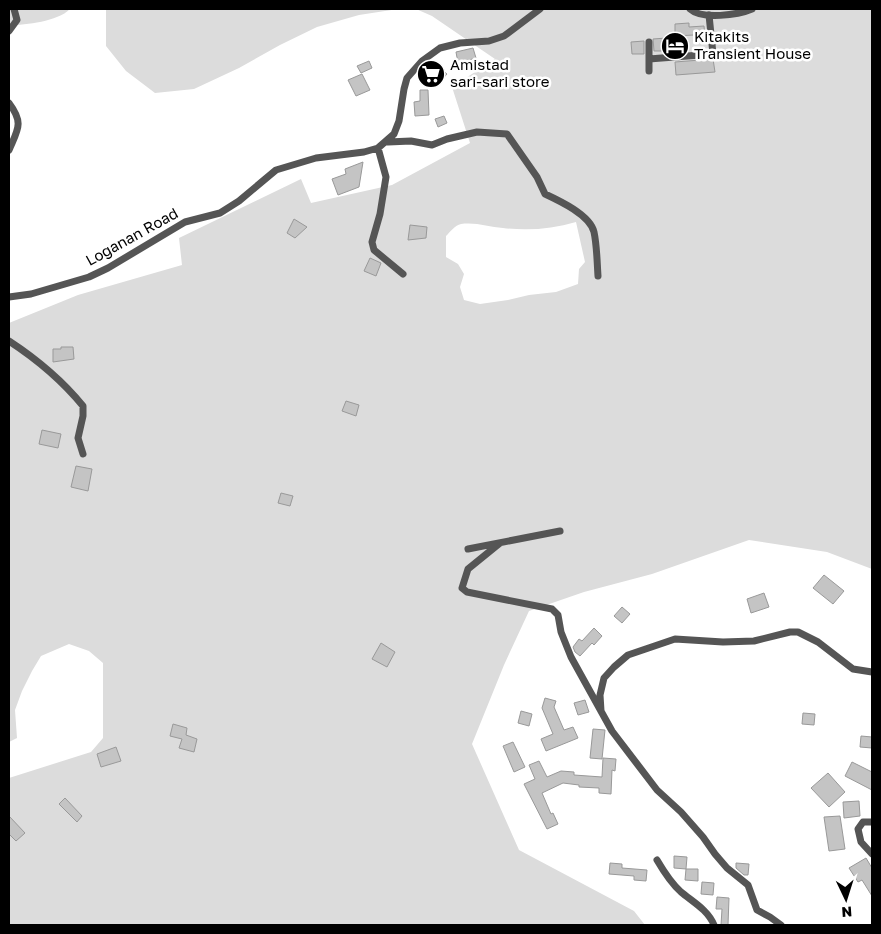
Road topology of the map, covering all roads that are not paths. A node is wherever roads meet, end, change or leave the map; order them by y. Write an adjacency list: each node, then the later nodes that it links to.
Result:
1 (14, 9): 6 (street)
2 (540, 9): 11 (street)
3 (690, 9): 5 (street)
4 (752, 9): 5 (street)
5 (710, 15): 8 (street)
6 (9, 31)
7 (648, 42): 8 (street)
8 (649, 59): 9 (street)
9 (649, 71)
10 (9, 103): 13 (street)
11 (388, 142): 12 (street, Loganan Road); 15 (street)
12 (378, 148): 14 (street); 16 (street, Loganan Road)
13 (9, 150)
14 (402, 274)
15 (598, 276)
16 (9, 297)
17 (9, 341): 18 (street)
18 (84, 454)
19 (560, 531): 20 (street)
20 (500, 543): 21 (street); 23 (street)
21 (468, 550)
22 (872, 672): 23 (street)
23 (601, 713): 28 (street)
24 (872, 822): 25 (street)
25 (872, 854)
26 (657, 860): 27 (street)
27 (714, 925)
28 (781, 925)

